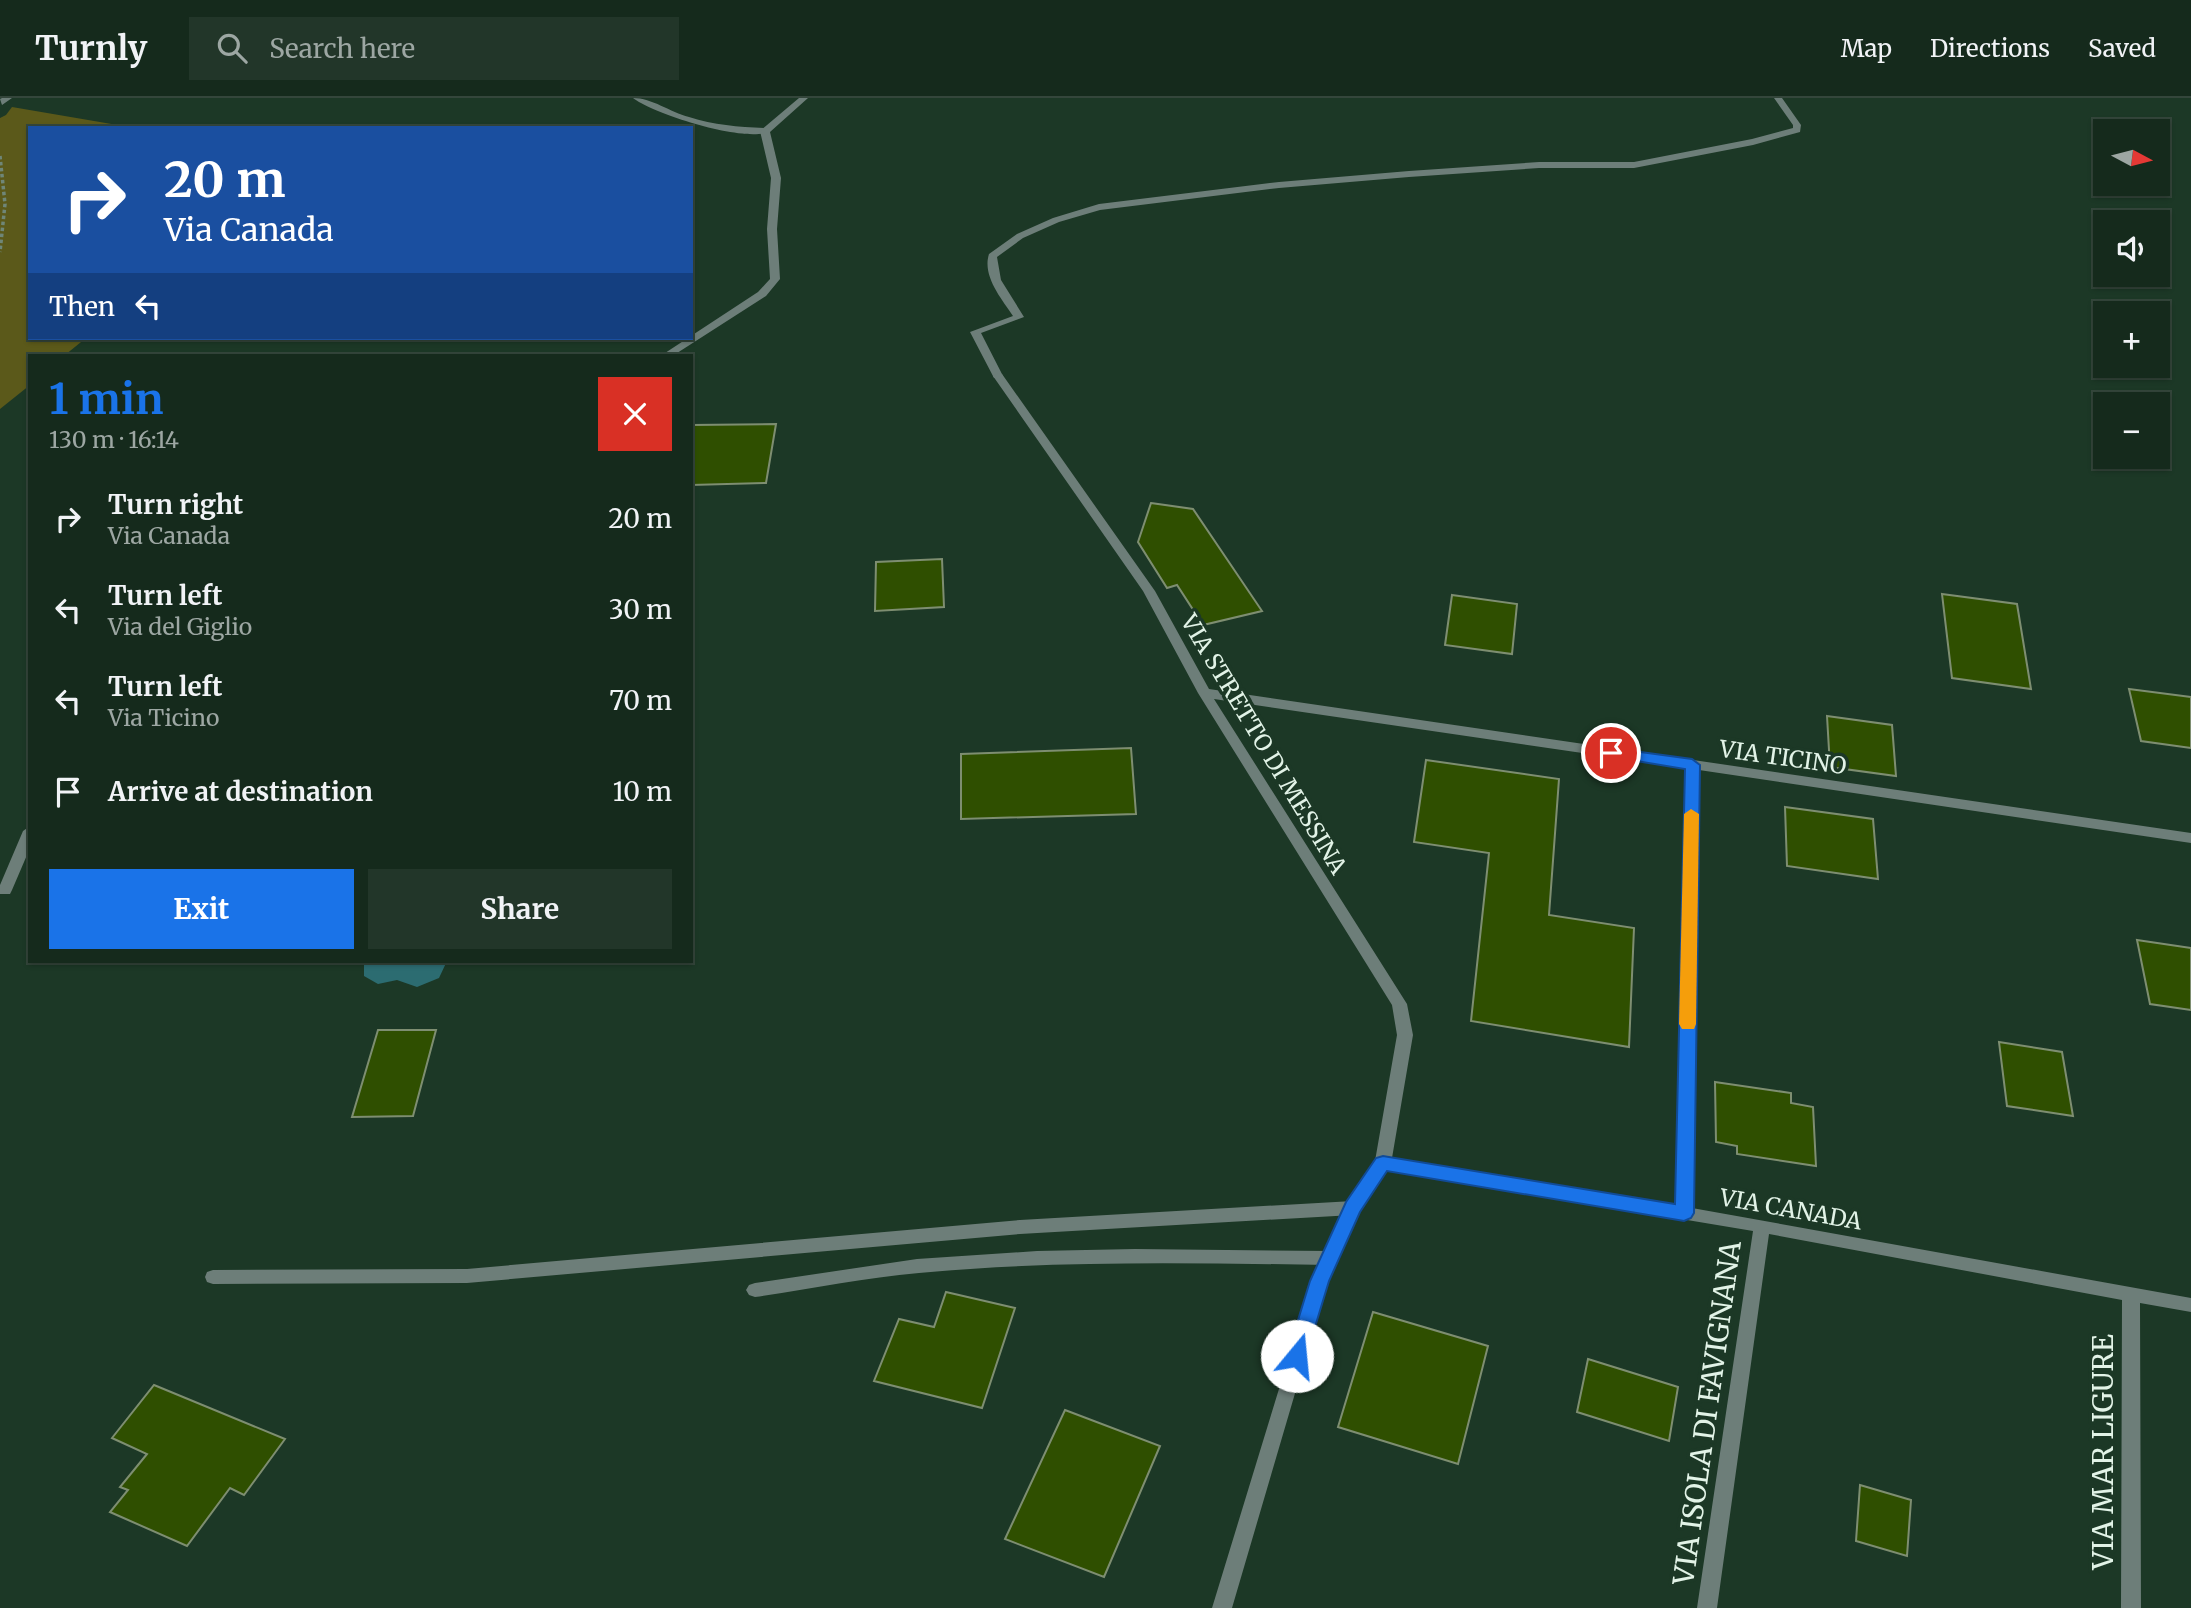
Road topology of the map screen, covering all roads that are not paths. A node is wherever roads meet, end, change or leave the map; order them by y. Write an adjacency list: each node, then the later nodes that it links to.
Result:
1 (637, 98): 4 (street)
2 (804, 98): 4 (street)
3 (1778, 98): 8 (street, VIA STRETTO DI MESSINA)
4 (765, 131): 5 (street)
5 (693, 338)
6 (690, 340): 7 (street)
7 (669, 354)
8 (1203, 693): 9 (street, VIA TICINO); 13 (street, VIA STRETTO DI MESSINA)
9 (1692, 765): 11 (street, VIA TICINO); 15 (street)
10 (28, 836): 12 (street)
11 (2191, 838)
12 (5, 890)
13 (1383, 1163): 14 (street); 15 (street, VIA CANADA)
14 (1353, 1208): 17 (street); 18 (street)
15 (1684, 1213): 16 (street, VIA CANADA)
16 (1762, 1226): 20 (street, VIA CANADA); 23 (street, VIA ISOLA DI FAVIGNANA)
17 (1330, 1258): 19 (street); 22 (street)
18 (213, 1277)
19 (755, 1290)
20 (2131, 1295): 21 (street, VIA CANADA); 24 (street, VIA MAR LIGURE)
21 (2191, 1305)
22 (1222, 1608)
23 (1707, 1608)
24 (2130, 1608)

